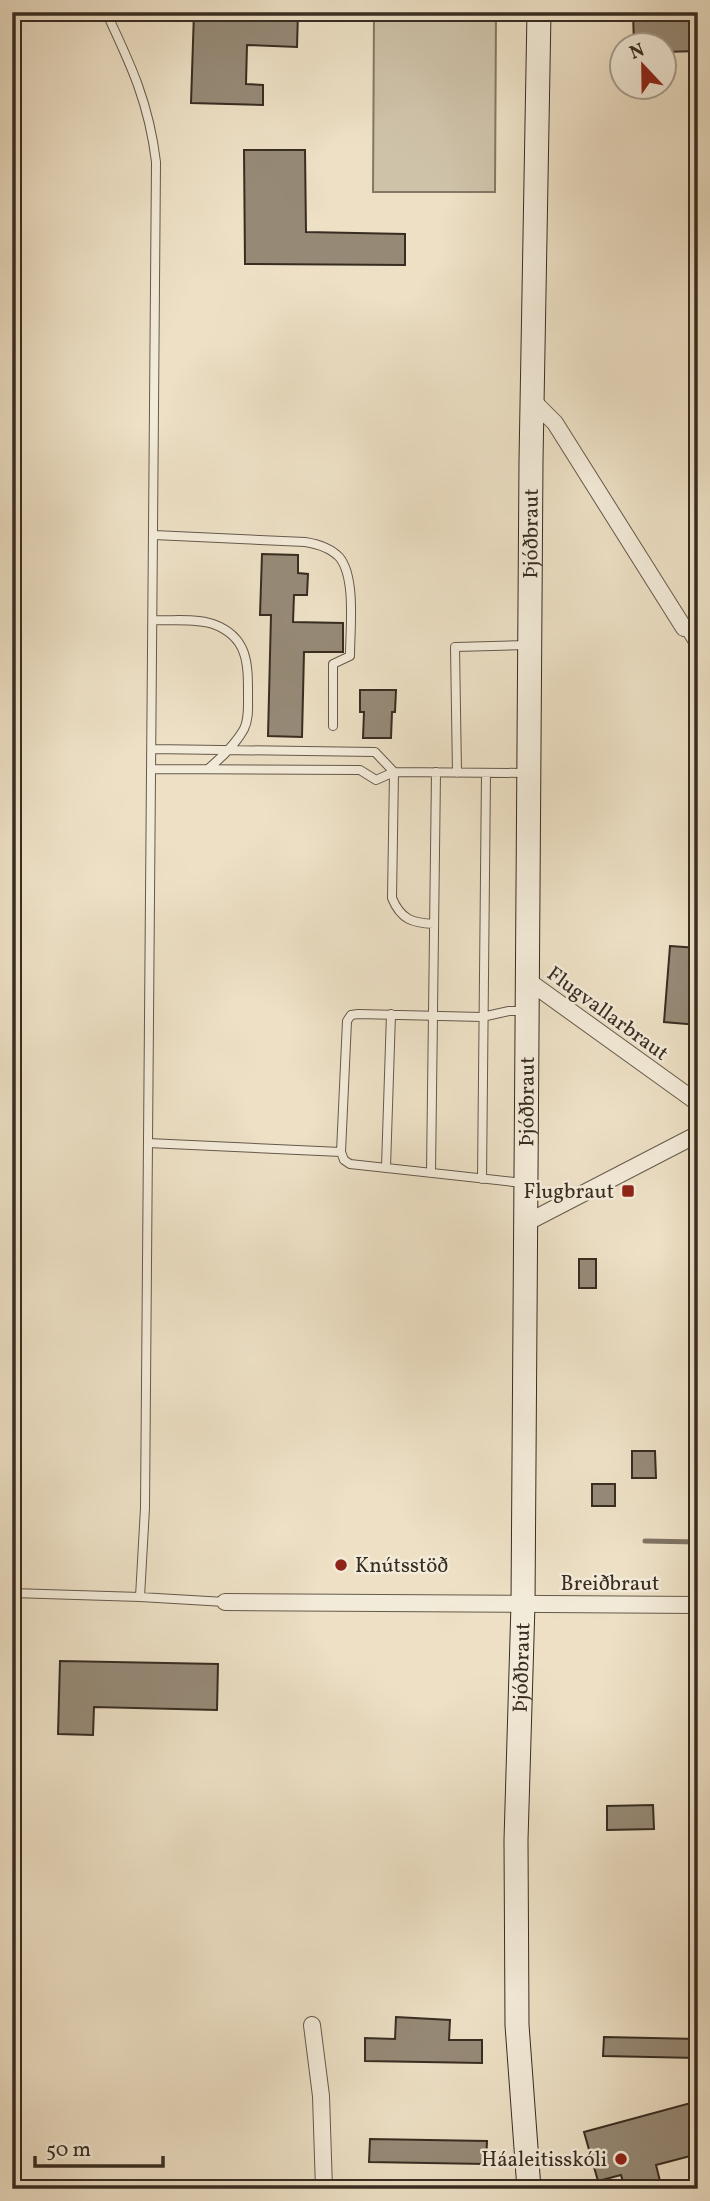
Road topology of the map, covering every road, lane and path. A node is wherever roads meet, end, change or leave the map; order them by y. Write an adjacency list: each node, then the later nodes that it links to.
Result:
1 (106, 12): 4 (lane)
2 (539, 12): 3 (street, Þjóðbraut)
3 (533, 401): 6 (street); 7 (street, Þjóðbraut)
4 (154, 535): 5 (lane); 9 (lane)
5 (153, 620): 10 (lane); 11 (lane)
6 (684, 628): 8 (lane)
7 (530, 645): 16 (lane); 18 (street, Þjóðbraut)
8 (698, 650)
9 (333, 726)
10 (152, 749): 11 (lane); 12 (lane)
11 (230, 750): 13 (lane); 14 (lane)
12 (152, 769): 13 (lane); 27 (lane)
13 (208, 769): 14 (lane)
14 (394, 772): 15 (lane); 19 (lane)
15 (436, 772): 16 (lane); 19 (lane)
16 (457, 772): 17 (lane)
17 (486, 773): 18 (lane); 24 (lane)
18 (529, 774): 20 (street, Þjóðbraut)
19 (434, 924): 23 (lane)
20 (527, 980): 21 (street, Þjóðbraut); 25 (street, Flugvallarbraut)
21 (527, 1011): 24 (lane); 32 (street, Þjóðbraut)
22 (391, 1014): 23 (lane); 28 (lane); 29 (lane)
23 (433, 1016): 24 (lane); 30 (lane)
24 (484, 1017): 31 (lane)
25 (698, 1103)
26 (698, 1134): 33 (street)
27 (148, 1143): 28 (lane); 35 (lane)
28 (341, 1152): 29 (lane)
29 (386, 1167): 30 (lane)
30 (431, 1173): 31 (lane)
31 (482, 1179): 32 (lane)
32 (526, 1184): 33 (street, Þjóðbraut)
33 (526, 1223): 37 (street, Þjóðbraut)
34 (12, 1593): 35 (lane)
35 (140, 1597): 36 (lane)
36 (225, 1602): 37 (street, Breiðbraut)
37 (523, 1604): 38 (street, Breiðbraut); 41 (street, Þjóðbraut)
38 (698, 1605)
39 (312, 2025): 40 (street)
40 (324, 2189)
41 (529, 2189)

